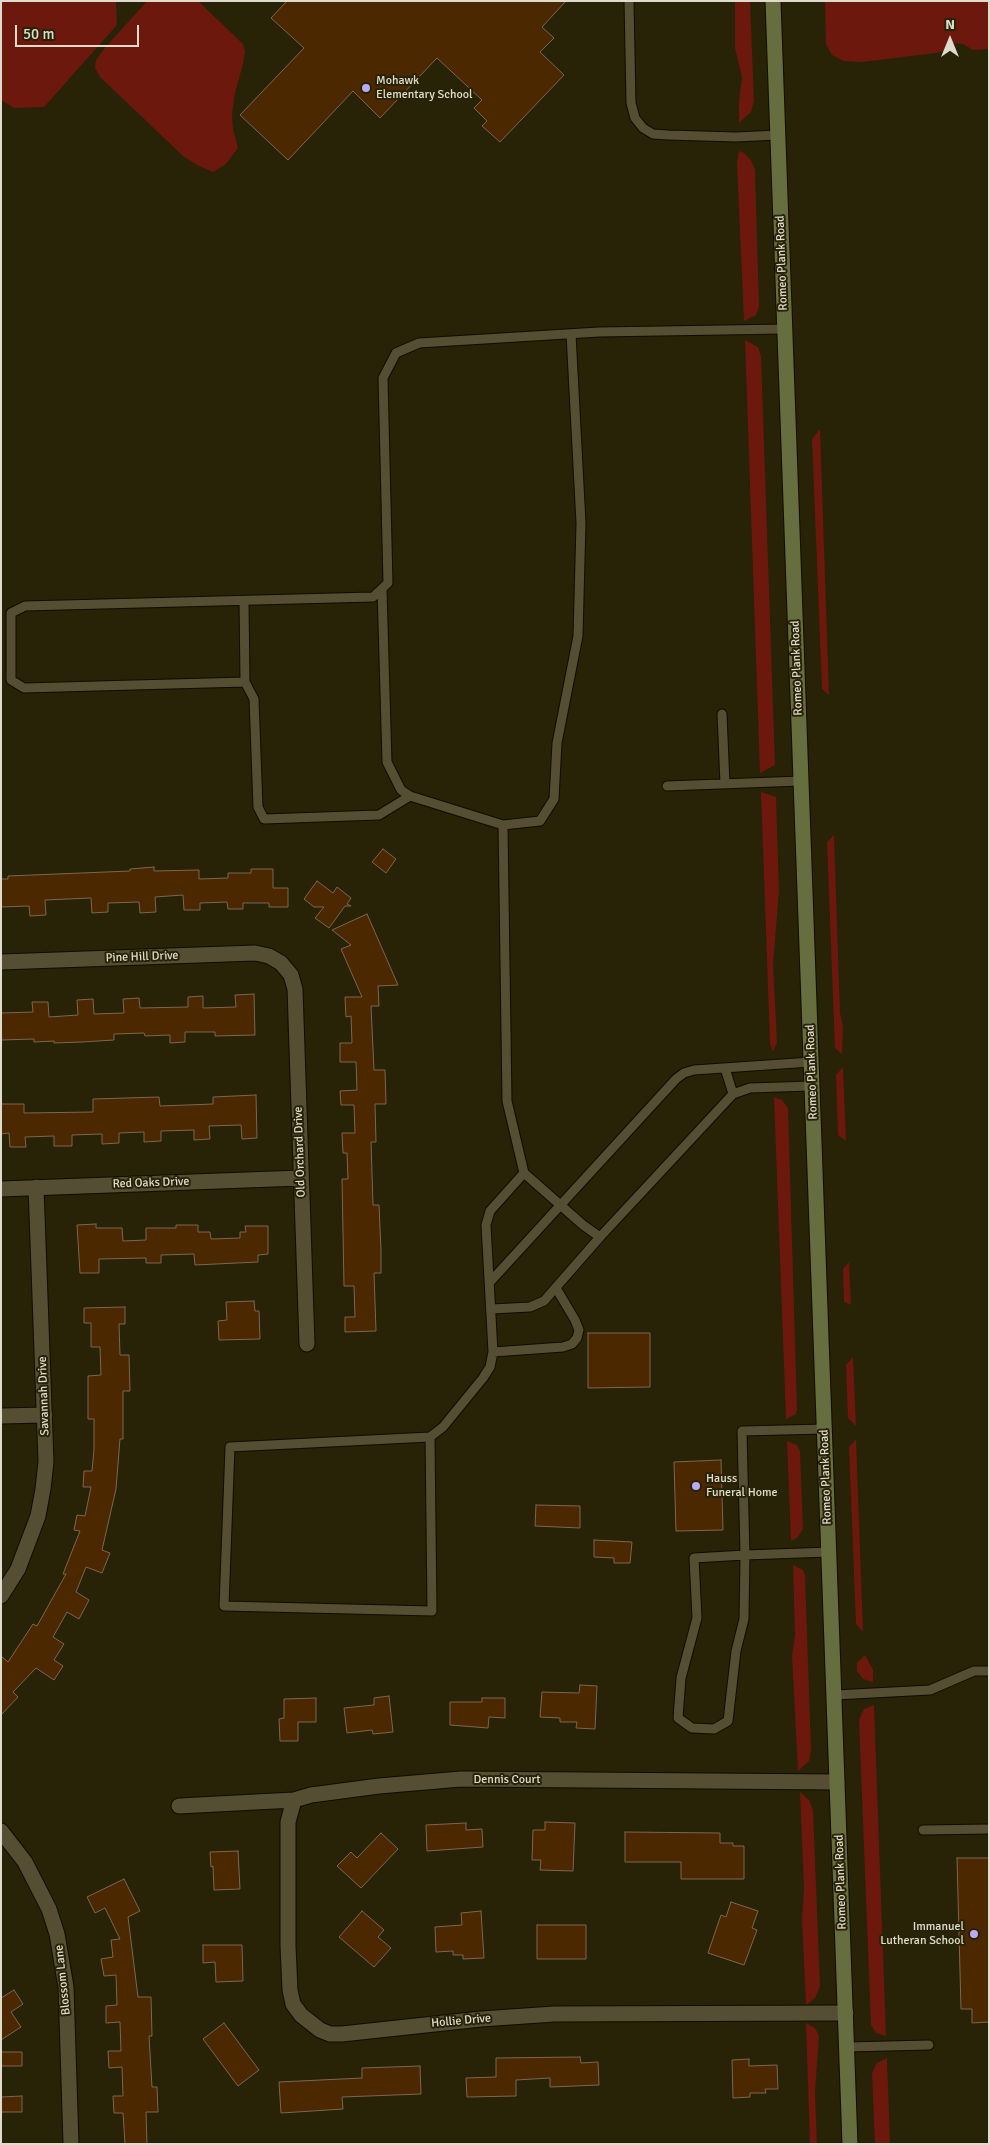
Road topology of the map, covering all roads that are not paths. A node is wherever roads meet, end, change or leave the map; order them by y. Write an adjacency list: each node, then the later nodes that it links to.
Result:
1 (629, 1): 3 (lane)
2 (773, 1): 3 (main road, Romeo Plank Road)
3 (778, 136): 4 (main road, Romeo Plank Road)
4 (785, 329): 5 (lane); 10 (main road, Romeo Plank Road)
5 (571, 334): 6 (lane); 14 (lane)
6 (382, 589): 7 (lane); 13 (lane)
7 (244, 602): 8 (lane); 8 (lane)
8 (245, 682): 13 (lane)
9 (722, 714): 11 (lane)
10 (801, 781): 11 (lane); 17 (main road, Romeo Plank Road)
11 (724, 784): 12 (lane)
12 (667, 786)
13 (410, 796): 14 (lane)
14 (503, 825): 21 (lane)
15 (1, 962): 16 (street, Pine Hill Drive)
16 (281, 963): 22 (street, Old Orchard Drive)
17 (811, 1062): 18 (lane); 19 (main road, Romeo Plank Road)
18 (724, 1068): 20 (lane); 25 (lane)
19 (812, 1086): 20 (lane); 34 (main road, Romeo Plank Road)
20 (733, 1094): 26 (lane)
21 (524, 1173): 25 (lane); 27 (lane)
22 (301, 1178): 23 (street, Red Oaks Drive); 30 (street, Old Orchard Drive)
23 (36, 1187): 24 (street, Red Oaks Drive); 32 (street, Savannah Drive)
24 (1, 1189)
25 (561, 1205): 26 (lane); 27 (lane)
26 (600, 1237): 28 (lane)
27 (490, 1282): 29 (lane)
28 (556, 1288): 29 (lane); 31 (lane)
29 (492, 1309): 31 (lane)
30 (307, 1344)
31 (493, 1352): 35 (lane)
32 (45, 1414): 33 (street); 38 (street, Savannah Drive)
33 (1, 1416)
34 (825, 1429): 36 (main road, Romeo Plank Road); 37 (lane)
35 (430, 1437): 35 (lane)
36 (829, 1552): 37 (lane); 40 (main road, Romeo Plank Road)
37 (745, 1555): 37 (lane)
38 (1, 1596)
39 (989, 1671): 40 (lane)
40 (835, 1694): 41 (main road, Romeo Plank Road)
41 (837, 1782): 42 (street, Dennis Court); 47 (main road, Romeo Plank Road)
42 (294, 1800): 43 (street, Dennis Court); 47 (street, Hollie Drive)
43 (179, 1806)
44 (989, 1829): 45 (lane)
45 (923, 1830)
46 (1, 1831): 50 (street, Blossom Lane)
47 (846, 2013): 49 (main road, Romeo Plank Road)
48 (929, 2045): 49 (lane)
49 (847, 2048): 51 (main road, Romeo Plank Road)
50 (71, 2144)
51 (850, 2144)

